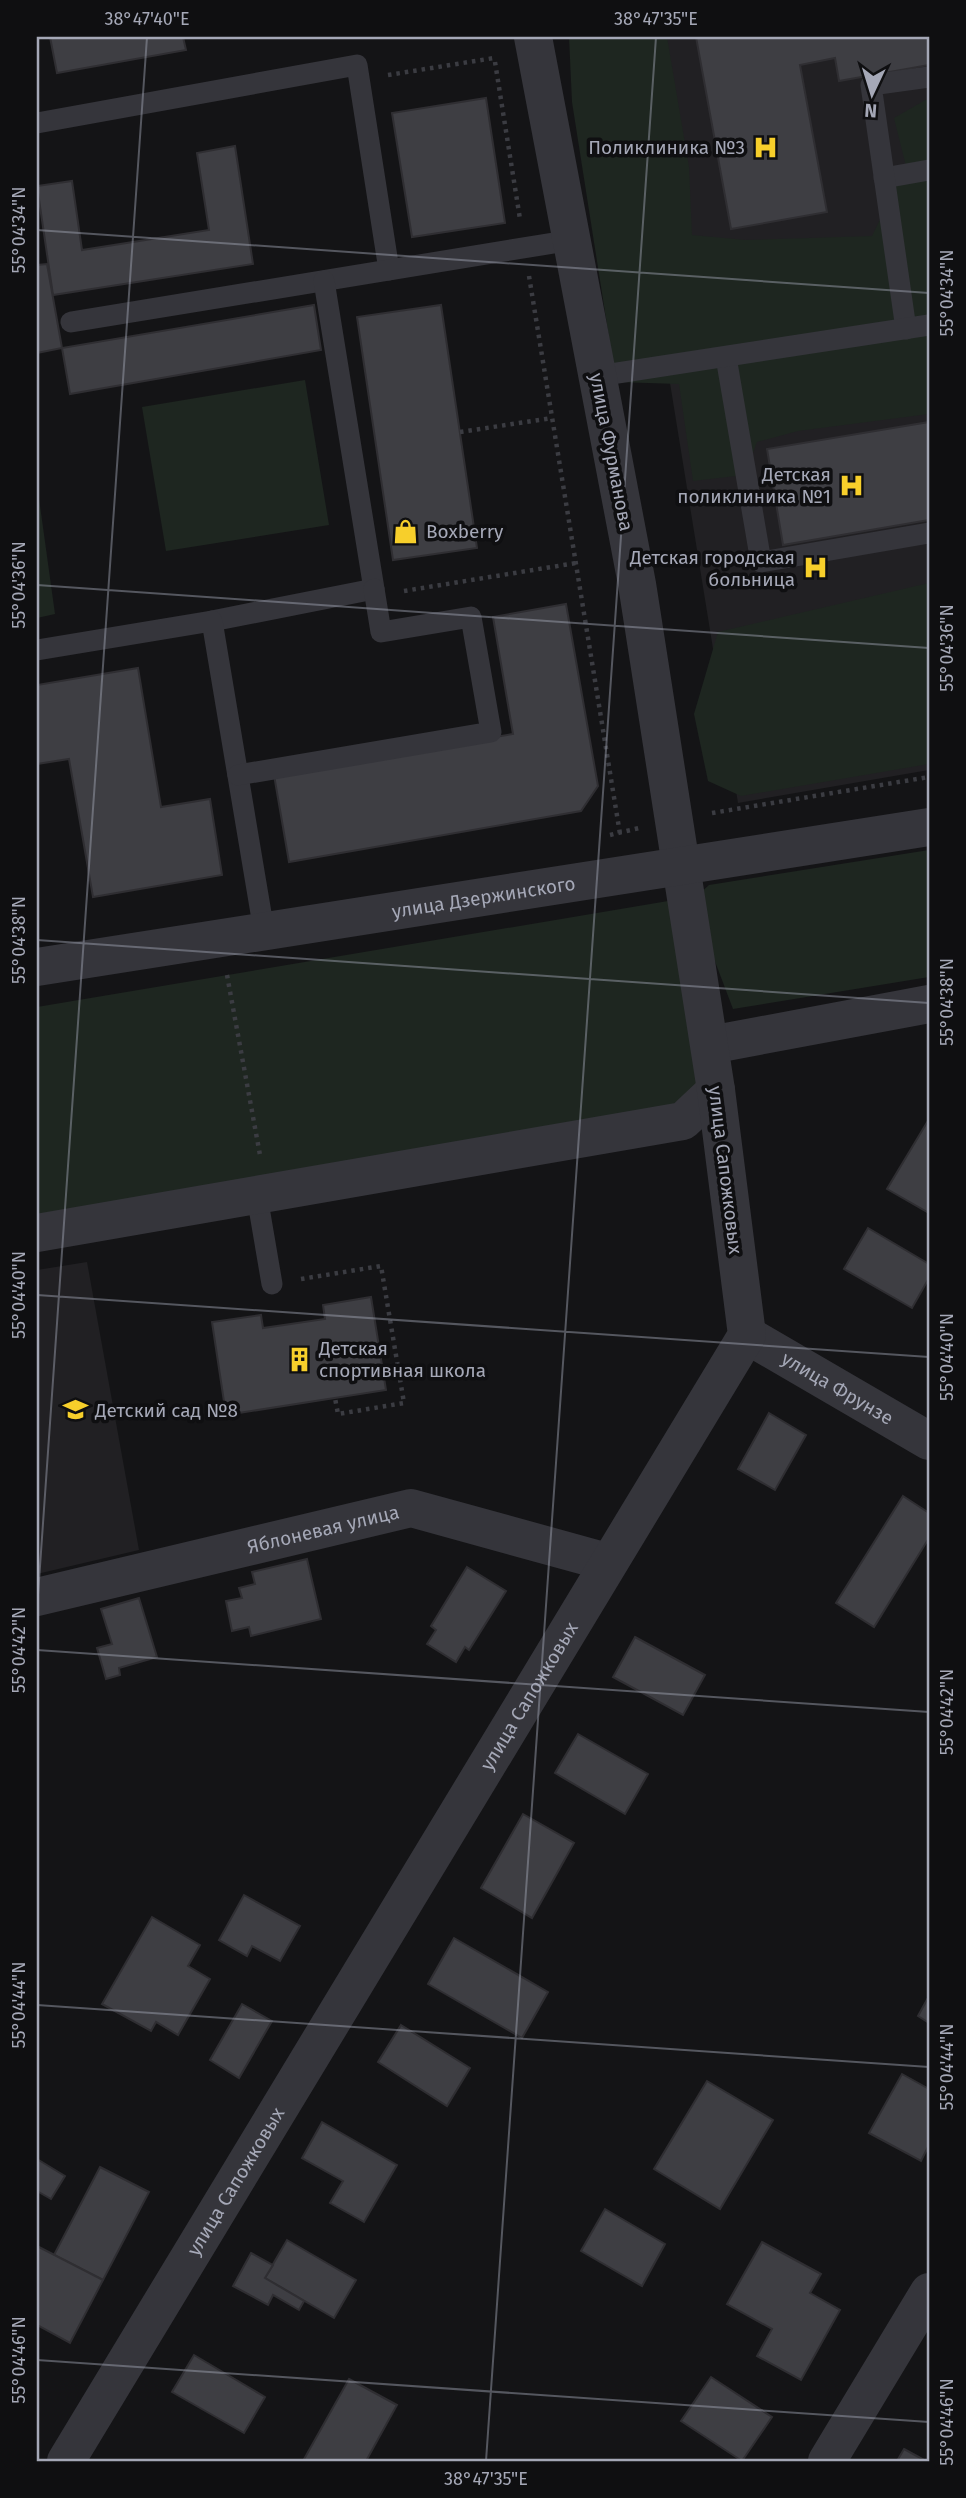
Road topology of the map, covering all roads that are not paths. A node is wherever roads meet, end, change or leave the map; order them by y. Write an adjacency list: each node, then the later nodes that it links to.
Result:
1 (533, 37): 6 (street, улица Фурманова)
2 (929, 77): 5 (lane)
3 (37, 123): 7 (lane)
4 (929, 170): 5 (lane)
5 (884, 178): 11 (lane)
6 (572, 240): 7 (lane); 13 (street, улица Фурманова)
7 (389, 270): 8 (lane)
8 (324, 281): 9 (lane); 15 (lane)
9 (71, 322)
10 (929, 325): 11 (lane)
11 (906, 329): 12 (lane)
12 (726, 357): 13 (lane); 14 (lane)
13 (598, 376): 20 (street, улица Фурманова)
14 (929, 533)
15 (374, 592): 16 (lane); 18 (lane)
16 (212, 621): 17 (lane); 18 (lane)
17 (37, 650)
18 (238, 775): 21 (lane)
19 (929, 827): 20 (street, улица Дзержинского)
20 (684, 868): 21 (street, улица Дзержинского); 24 (street, улица Сапожковых)
21 (264, 931): 22 (street, улица Дзержинского)
22 (37, 967)
23 (929, 1004): 24 (street)
24 (710, 1045): 25 (street, улица Сапожковых)
25 (716, 1090): 26 (street); 29 (street, улица Сапожковых)
26 (262, 1195): 27 (street); 28 (lane)
27 (37, 1233)
28 (272, 1283)
29 (747, 1335): 30 (street, улица Фрунзе); 31 (street, улица Сапожковых)
30 (929, 1441)
31 (607, 1562): 32 (street, Яблоневая улица); 34 (street, улица Сапожковых)
32 (37, 1597)
33 (929, 2292): 35 (street)
34 (66, 2461)
35 (827, 2461)

